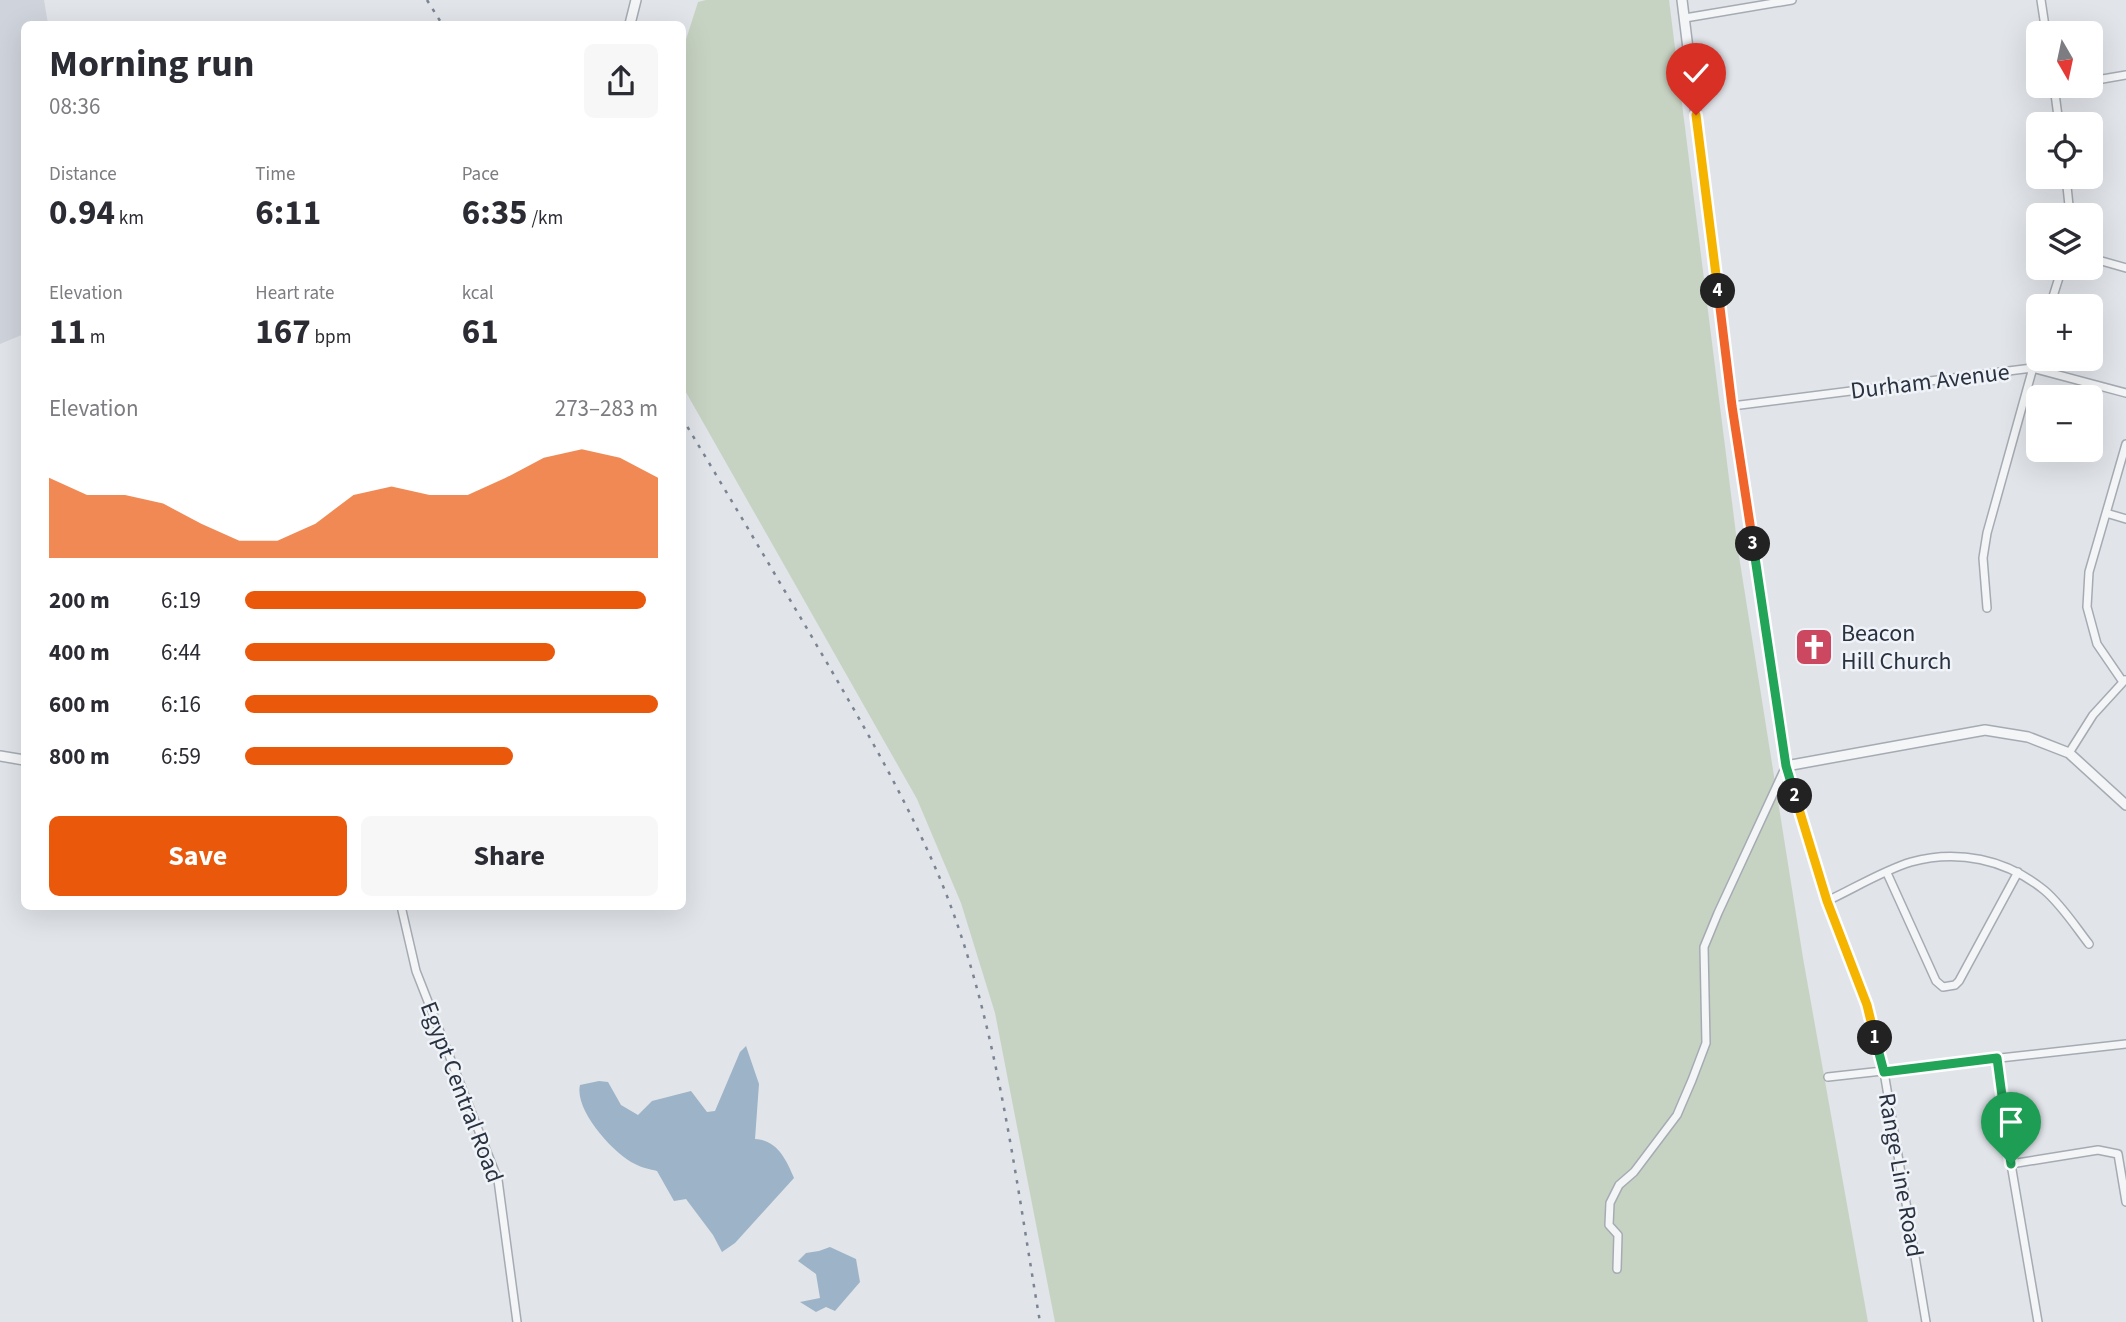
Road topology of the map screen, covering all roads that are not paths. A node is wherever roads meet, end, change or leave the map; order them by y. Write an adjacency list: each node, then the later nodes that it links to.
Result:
1 (636, 0): 6 (street)
2 (1682, 0): 5 (street, Range Line Road)
3 (1792, 0): 5 (street)
4 (2041, 0): 7 (street)
5 (1685, 18): 16 (street, Range Line Road)
6 (631, 21)
7 (2044, 21)
8 (2126, 75): 9 (street)
9 (2104, 79)
10 (2103, 261): 11 (street)
11 (2126, 268)
12 (2026, 369): 16 (street, Durham Avenue)
13 (2031, 371): 20 (street)
14 (2043, 371): 15 (street, Durham Avenue)
15 (2126, 393)
16 (1732, 406): 25 (street, Range Line Road)
17 (2126, 444): 18 (street)
18 (2106, 513): 19 (street); 21 (street)
19 (2126, 519)
20 (1987, 608)
21 (2125, 681): 22 (street)
22 (2069, 753): 25 (street); 26 (street)
23 (0, 756): 24 (street)
24 (21, 760)
25 (1786, 766): 29 (street, Range Line Road); 38 (street)
26 (2126, 805)
27 (2018, 872): 28 (street); 28 (street); 31 (street)
28 (1887, 873): 29 (street)
29 (1827, 901): 34 (street, Range Line Road)
30 (402, 910): 39 (street, Egypt Central Road)
31 (2090, 944)
32 (2126, 1044): 33 (street)
33 (1997, 1058): 34 (street); 36 (street)
34 (1884, 1072): 35 (street); 40 (street, Range Line Road)
35 (1828, 1077)
36 (2011, 1164): 37 (street); 41 (street)
37 (2126, 1202)
38 (1617, 1269)
39 (517, 1322)
40 (1926, 1322)
41 (2038, 1322)

